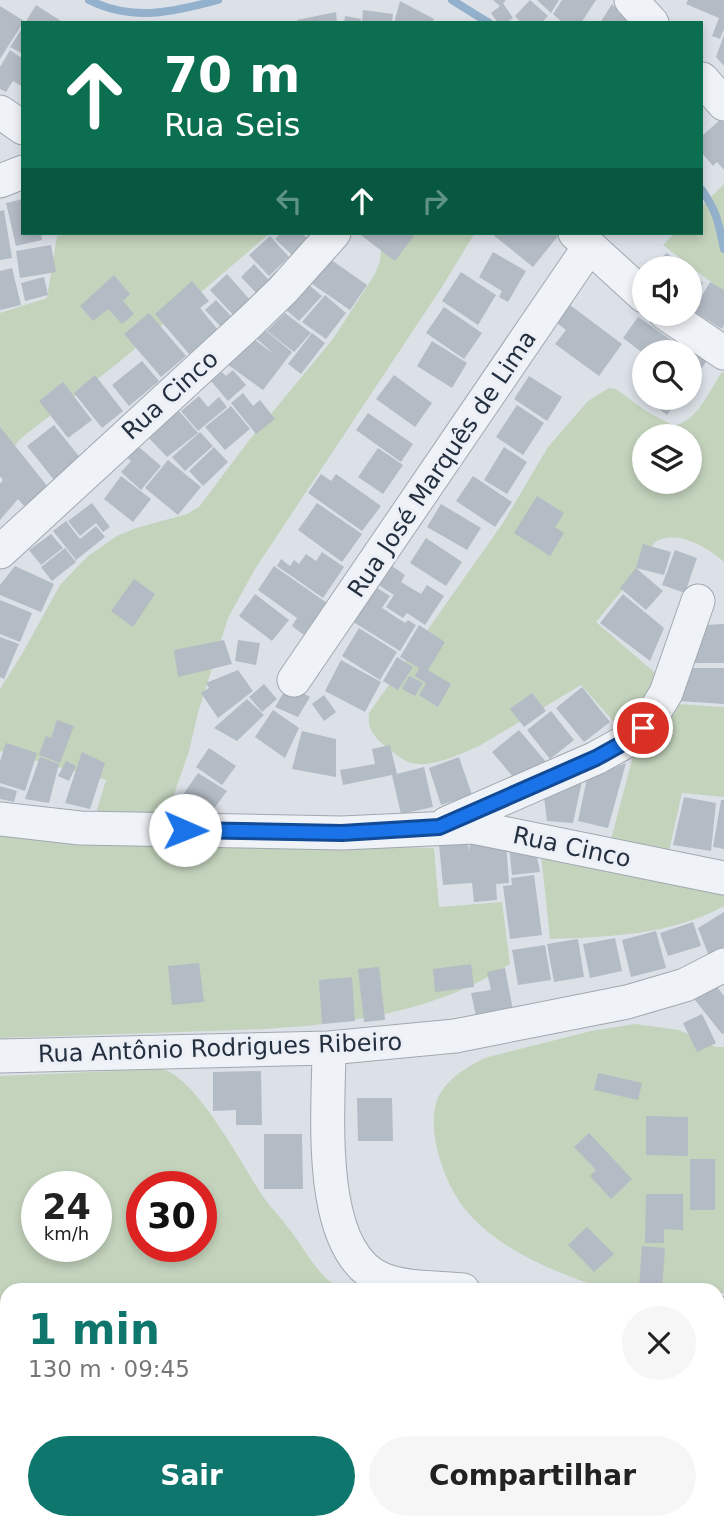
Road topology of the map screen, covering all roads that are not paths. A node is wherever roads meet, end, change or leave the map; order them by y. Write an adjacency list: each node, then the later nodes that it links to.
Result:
1 (632, 0): 2 (street)
2 (650, 21)
3 (703, 80): 4 (street)
4 (724, 104)
5 (0, 112): 6 (street)
6 (21, 127)
7 (21, 173): 8 (street)
8 (0, 181)
9 (332, 235): 14 (street, Rua Cinco)
10 (582, 240): 11 (street); 16 (street, Rua José Marquês de Lima)
11 (632, 285)
12 (684, 326): 13 (street)
13 (724, 353)
14 (0, 552)
15 (698, 601): 18 (street)
16 (294, 680)
17 (0, 819): 18 (street, Rua Cinco)
18 (439, 827): 19 (street, Rua Cinco)
19 (724, 878)
20 (724, 965): 21 (street, Rua Antônio Rodrigues Ribeiro)
21 (329, 1048): 22 (street, Rua Antônio Rodrigues Ribeiro); 23 (street)
22 (0, 1056)
23 (394, 1283)

